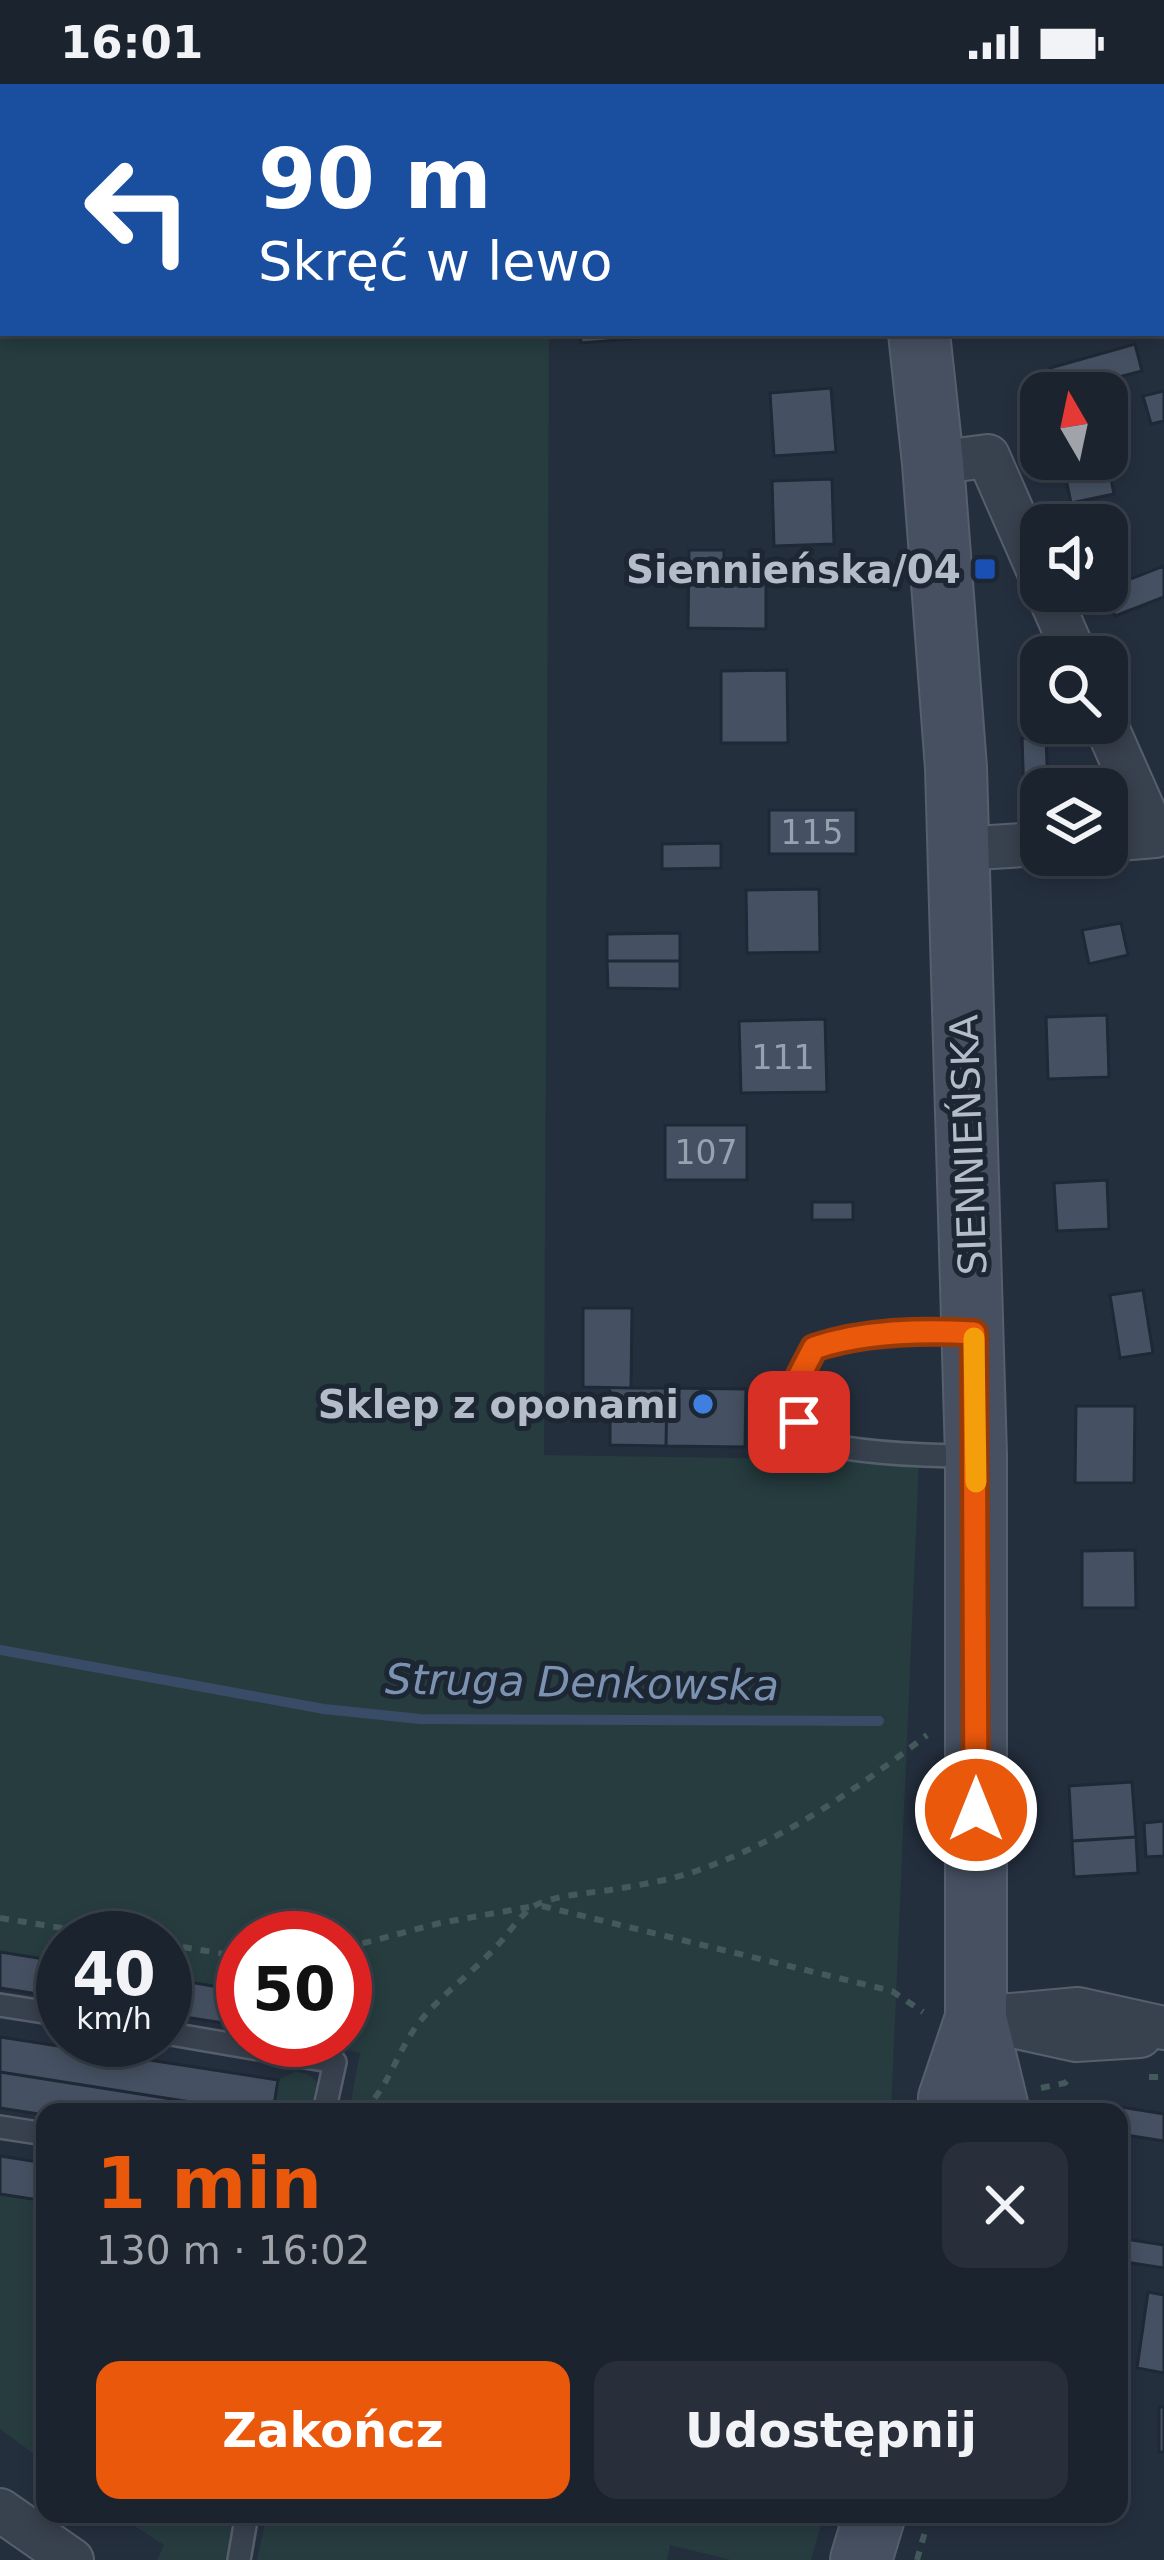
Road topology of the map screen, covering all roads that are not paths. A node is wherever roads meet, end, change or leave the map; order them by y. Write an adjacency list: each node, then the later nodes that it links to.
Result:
1 (919, 336): 2 (main road, SIENNIEŃSKA)
2 (933, 463): 3 (street); 7 (main road, SIENNIEŃSKA)
3 (1020, 529)
4 (1128, 774): 5 (street)
5 (1128, 838)
6 (1020, 845): 7 (street)
7 (958, 849): 8 (main road, SIENNIEŃSKA)
8 (974, 1333): 9 (main road, SIENNIEŃSKA); 9 (lane)
9 (976, 1456): 12 (main road, SIENNIEŃSKA)
10 (0, 2005): 11 (lane)
11 (36, 2011)
12 (950, 2015): 13 (street); 16 (main road, SIENNIEŃSKA); 17 (main road, SIENNIEŃSKA)
13 (1164, 2032)
14 (192, 2038): 15 (lane)
15 (326, 2103)
16 (948, 2103)
17 (996, 2103)
18 (0, 2127): 19 (lane)
19 (36, 2133)
20 (0, 2510): 24 (street)
21 (245, 2523): 25 (lane)
22 (872, 2523): 26 (main road)
23 (907, 2523): 27 (main road)
24 (72, 2560)
25 (239, 2560)
26 (861, 2560)
27 (897, 2560)

